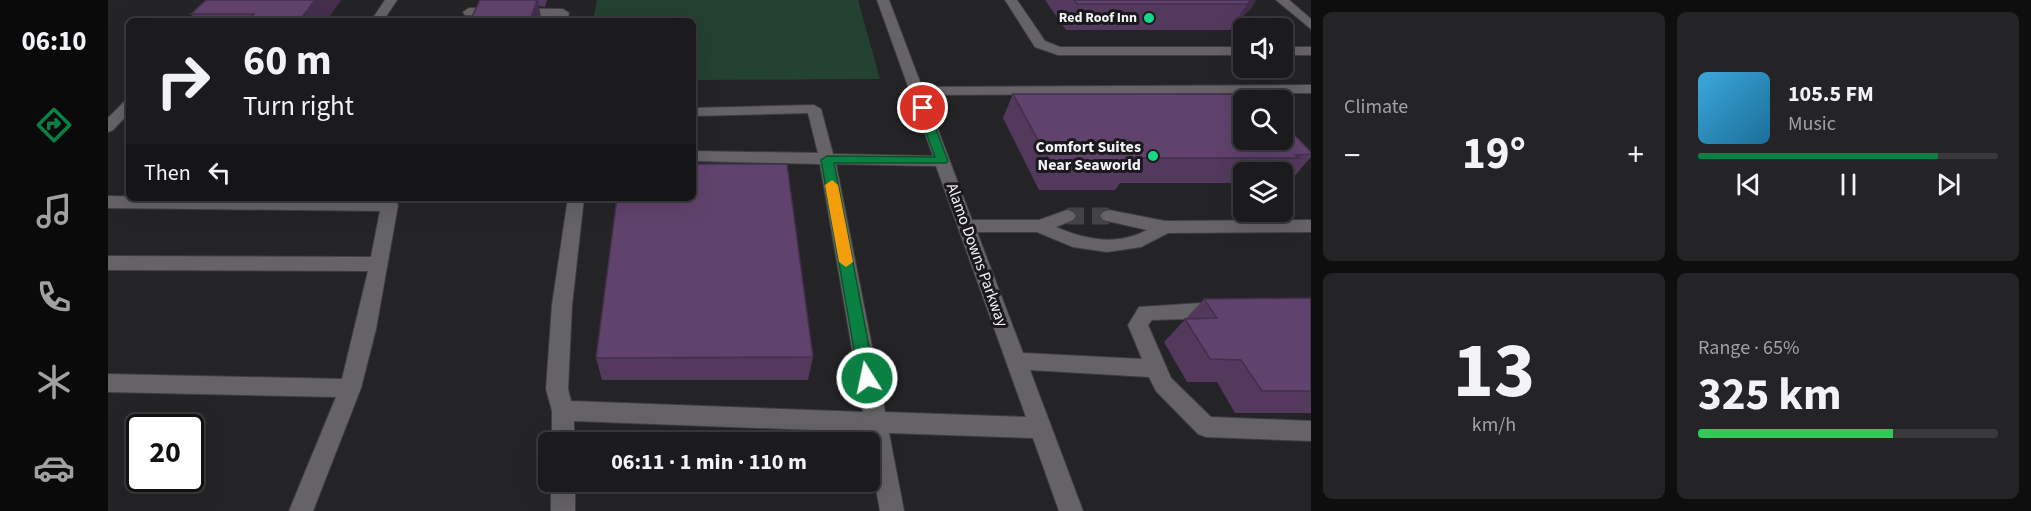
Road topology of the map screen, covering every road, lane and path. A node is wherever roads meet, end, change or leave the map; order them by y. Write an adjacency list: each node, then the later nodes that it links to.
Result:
1 (391, 0): 7 (street)
2 (476, 0): 6 (street)
3 (883, 0): 14 (street, Alamo Downs Parkway)
4 (1011, 0): 10 (street)
5 (1282, 0): 9 (street)
6 (467, 17): 8 (street)
7 (379, 18)
8 (562, 18)
9 (1311, 25)
10 (1233, 51)
11 (1293, 51): 12 (street)
12 (1311, 51)
13 (1311, 89): 14 (street)
14 (917, 91): 20 (street, Alamo Downs Parkway)
15 (126, 108): 17 (street)
16 (696, 112): 19 (street)
17 (108, 128)
18 (696, 156): 19 (street)
19 (827, 160): 20 (street); 38 (street)
20 (942, 161): 26 (street, Alamo Downs Parkway)
21 (576, 201): 37 (street)
22 (108, 202): 23 (street)
23 (392, 202): 31 (street)
24 (1066, 216): 27 (street)
25 (1109, 216): 29 (street)
26 (966, 226): 27 (street); 33 (street, Alamo Downs Parkway)
27 (1040, 226): 29 (street)
28 (1311, 226): 29 (street)
29 (1165, 227)
30 (108, 263): 31 (street)
31 (377, 264): 36 (street)
32 (1240, 309): 34 (street)
33 (1016, 361): 34 (street); 39 (street, Alamo Downs Parkway)
34 (1154, 368): 40 (street)
35 (108, 382): 36 (street)
36 (350, 388): 43 (street)
37 (563, 411): 38 (street); 41 (street)
38 (875, 422): 39 (street); 45 (street)
39 (1041, 428): 46 (street, Alamo Downs Parkway)
40 (1311, 431)
41 (563, 432)
42 (563, 492): 44 (street)
43 (301, 511)
44 (563, 511)
45 (892, 511)
46 (1071, 511)

